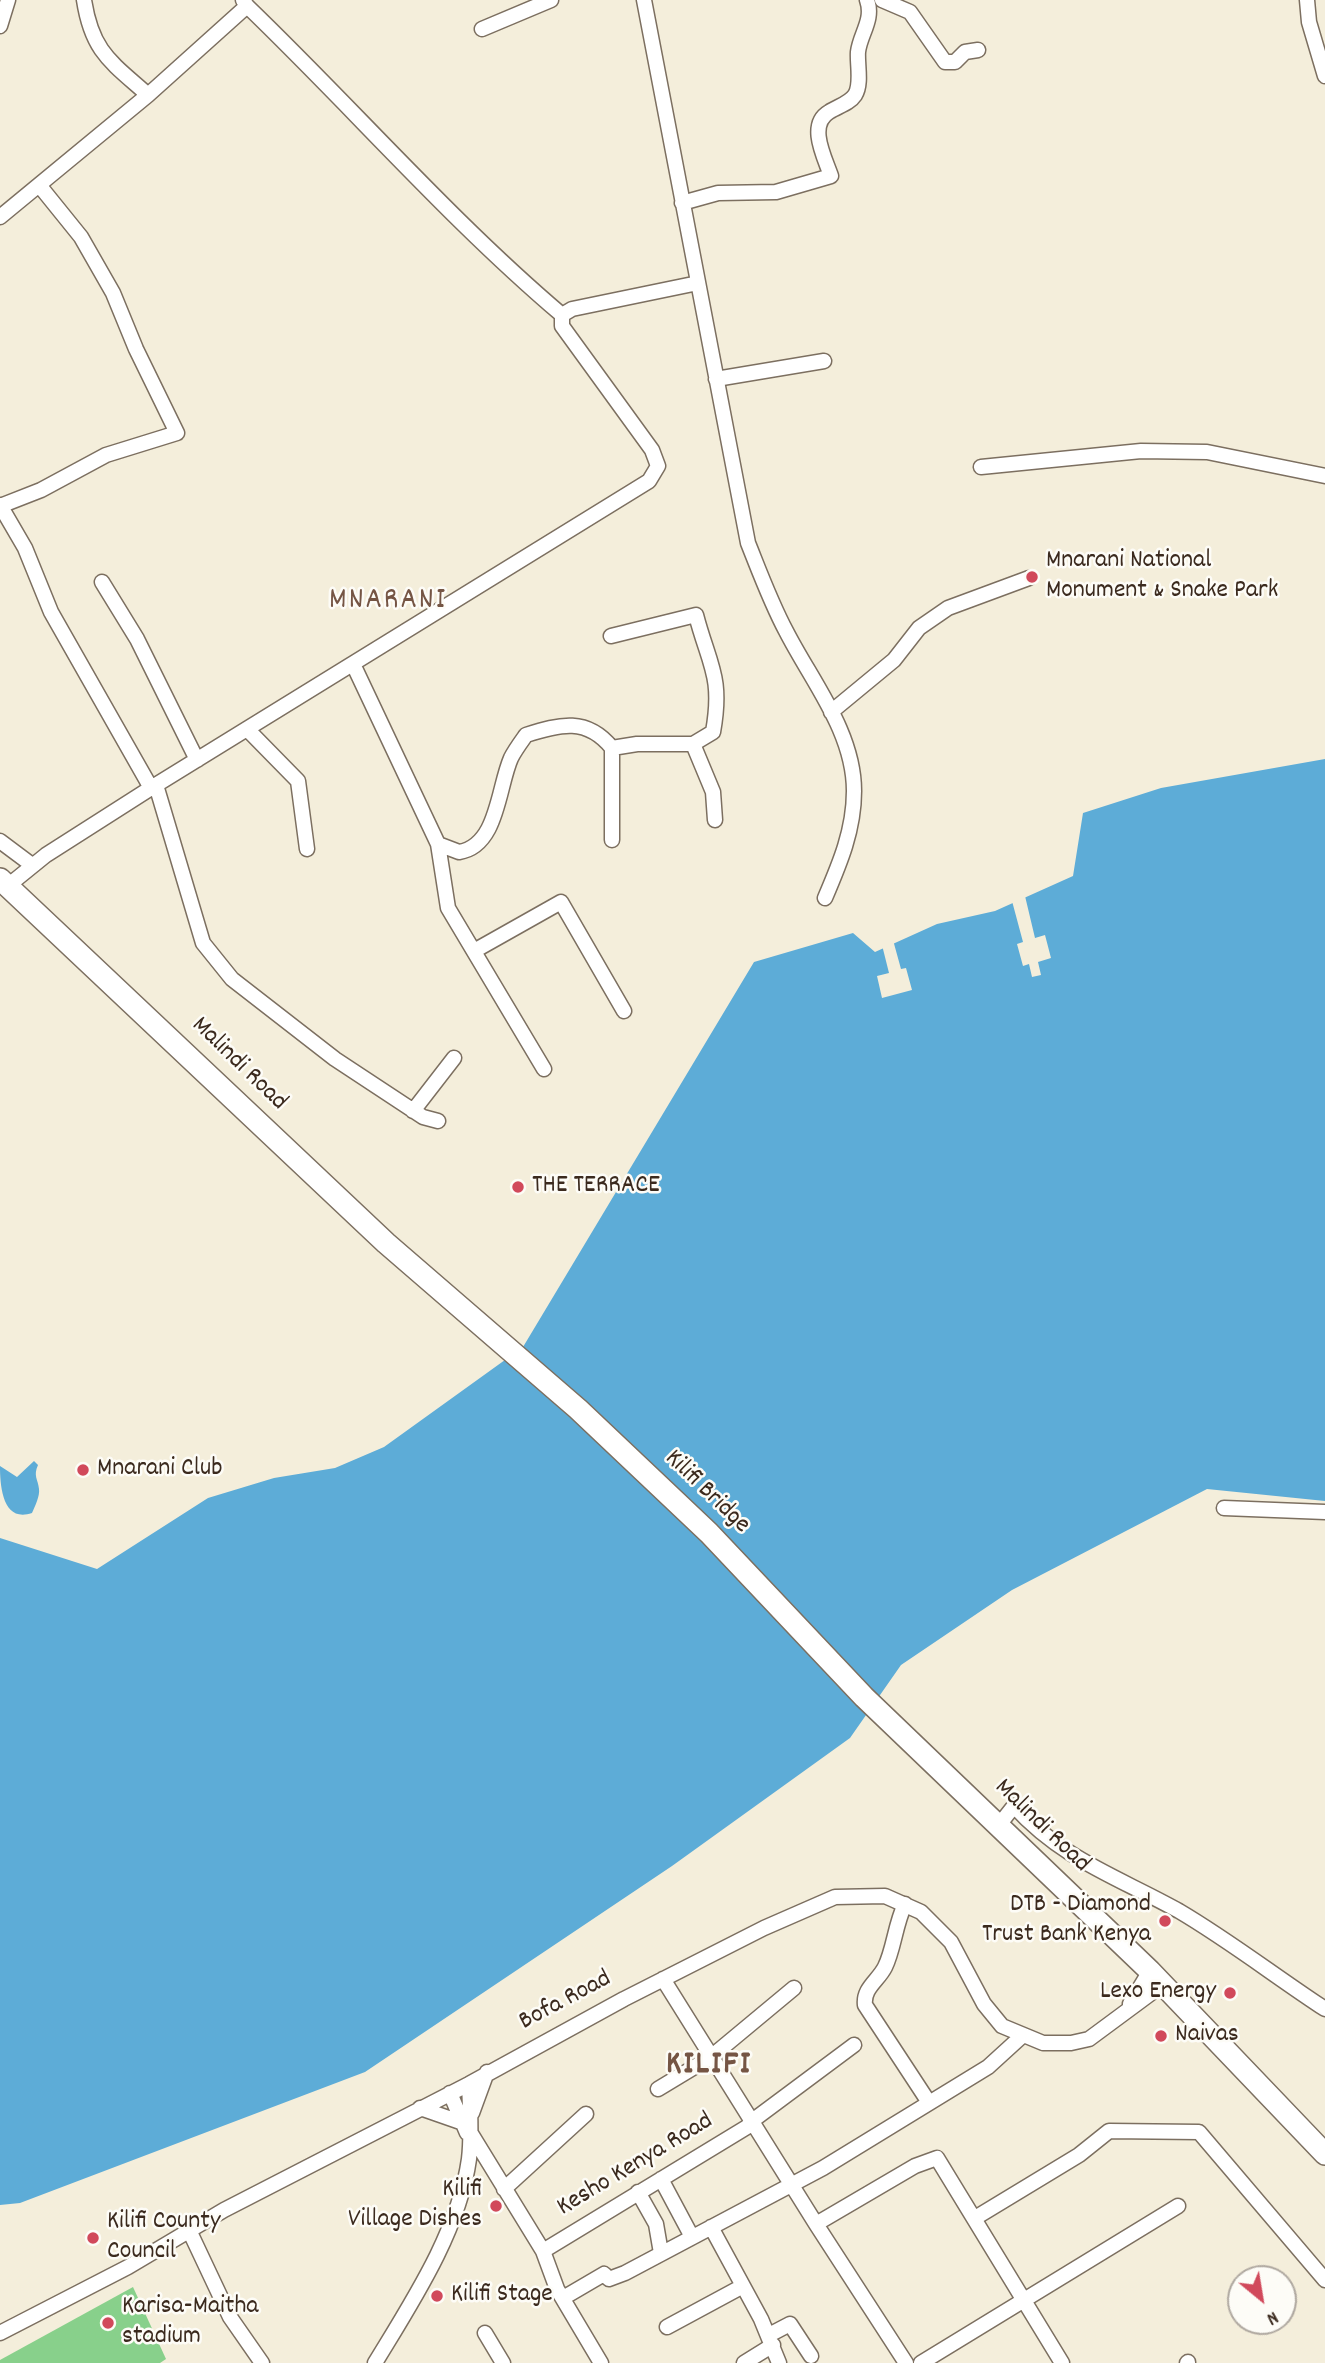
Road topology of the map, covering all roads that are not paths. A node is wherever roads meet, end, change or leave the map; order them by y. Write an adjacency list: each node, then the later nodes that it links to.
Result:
1 (8, 0): 9 (street)
2 (83, 0): 13 (street)
3 (551, 0): 10 (street)
4 (644, 0): 15 (street)
5 (867, 0): 15 (street)
6 (882, 0): 11 (street)
7 (1307, 0): 12 (street)
8 (245, 3): 13 (street); 18 (street)
9 (0, 26)
10 (482, 29)
11 (978, 50)
12 (1325, 76)
13 (148, 95): 14 (street)
14 (39, 185): 16 (street); 23 (street)
15 (682, 203): 17 (street)
16 (0, 217)
17 (698, 282): 18 (street); 20 (street)
18 (562, 315): 27 (street)
19 (824, 361): 20 (street)
20 (716, 379): 28 (street)
21 (981, 467): 22 (street)
22 (1325, 476)
23 (0, 505): 33 (street)
24 (1028, 578): 28 (street)
25 (102, 582): 32 (street)
26 (611, 636): 30 (street)
27 (353, 664): 29 (street); 37 (street)
28 (831, 712): 41 (street)
29 (247, 729): 32 (street); 38 (street)
30 (692, 744): 31 (street); 34 (street)
31 (612, 748): 35 (street); 37 (street)
32 (197, 760): 33 (street)
33 (153, 787): 39 (street); 46 (street)
34 (715, 820)
35 (612, 840)
36 (0, 841): 39 (street)
37 (438, 844): 42 (street)
38 (307, 849)
39 (33, 865): 40 (street)
40 (5, 882): 48 (highway, Malindi Road)
41 (825, 898)
42 (474, 951): 43 (street); 45 (street)
43 (624, 1011)
44 (454, 1059): 46 (street)
45 (544, 1069)
46 (413, 1111): 47 (street)
47 (438, 1121)
48 (438, 1289): 51 (highway, Kilifi Bridge)
49 (1224, 1508): 50 (street)
50 (1325, 1512)
51 (922, 1751): 52 (highway, Malindi Road)
52 (999, 1825): 54 (highway, Malindi Road); 57 (street)
53 (905, 1904): 55 (street, Bofa Road); 58 (street, Bofa Road); 65 (street)
54 (1156, 1978): 58 (street, Bofa Road); 70 (highway, Malindi Road)
55 (663, 1979): 60 (street); 61 (street, Bofa Road)
56 (794, 1988): 60 (street)
57 (1325, 2009)
58 (1022, 2036): 65 (street)
59 (854, 2045): 68 (street, Kesho Kenya Road)
60 (711, 2057): 63 (street); 68 (street)
61 (487, 2072): 62 (street, Bofa Road); 69 (street)
62 (469, 2084): 64 (street, Bofa Road); 69 (street)
63 (658, 2089)
64 (450, 2093): 66 (street, Bofa Road); 69 (street)
65 (928, 2101): 72 (street)
66 (420, 2108): 69 (street); 79 (street, Bofa Road)
67 (586, 2114): 73 (street)
68 (752, 2120): 71 (street, Kesho Kenya Road); 72 (street)
69 (469, 2128): 73 (street); 93 (street)
70 (1325, 2154)
71 (661, 2179): 74 (street, Kesho Kenya Road); 80 (street)
72 (794, 2185): 77 (street); 78 (street)
73 (504, 2189): 81 (street)
74 (638, 2192): 81 (street, Kesho Kenya Road); 82 (street)
75 (1178, 2206): 86 (street)
76 (975, 2218): 77 (street); 83 (street); 86 (street)
77 (816, 2224): 98 (street)
78 (711, 2227): 80 (street); 84 (street)
79 (189, 2230): 88 (street, Bofa Road); 92 (street)
80 (692, 2236): 82 (street)
81 (543, 2251): 85 (street)
82 (661, 2253): 85 (street)
83 (1325, 2280)
84 (743, 2286): 87 (street); 90 (street)
85 (563, 2298): 95 (street)
86 (1025, 2298): 99 (street); 100 (street)
87 (667, 2327)
88 (0, 2333)
89 (485, 2333): 94 (street)
90 (771, 2340): 91 (street); 96 (street); 97 (street)
91 (811, 2356)
92 (262, 2363)
93 (375, 2363)
94 (503, 2363)
95 (601, 2363)
96 (744, 2363)
97 (779, 2363)
98 (906, 2363)
99 (921, 2363)
100 (1062, 2363)

